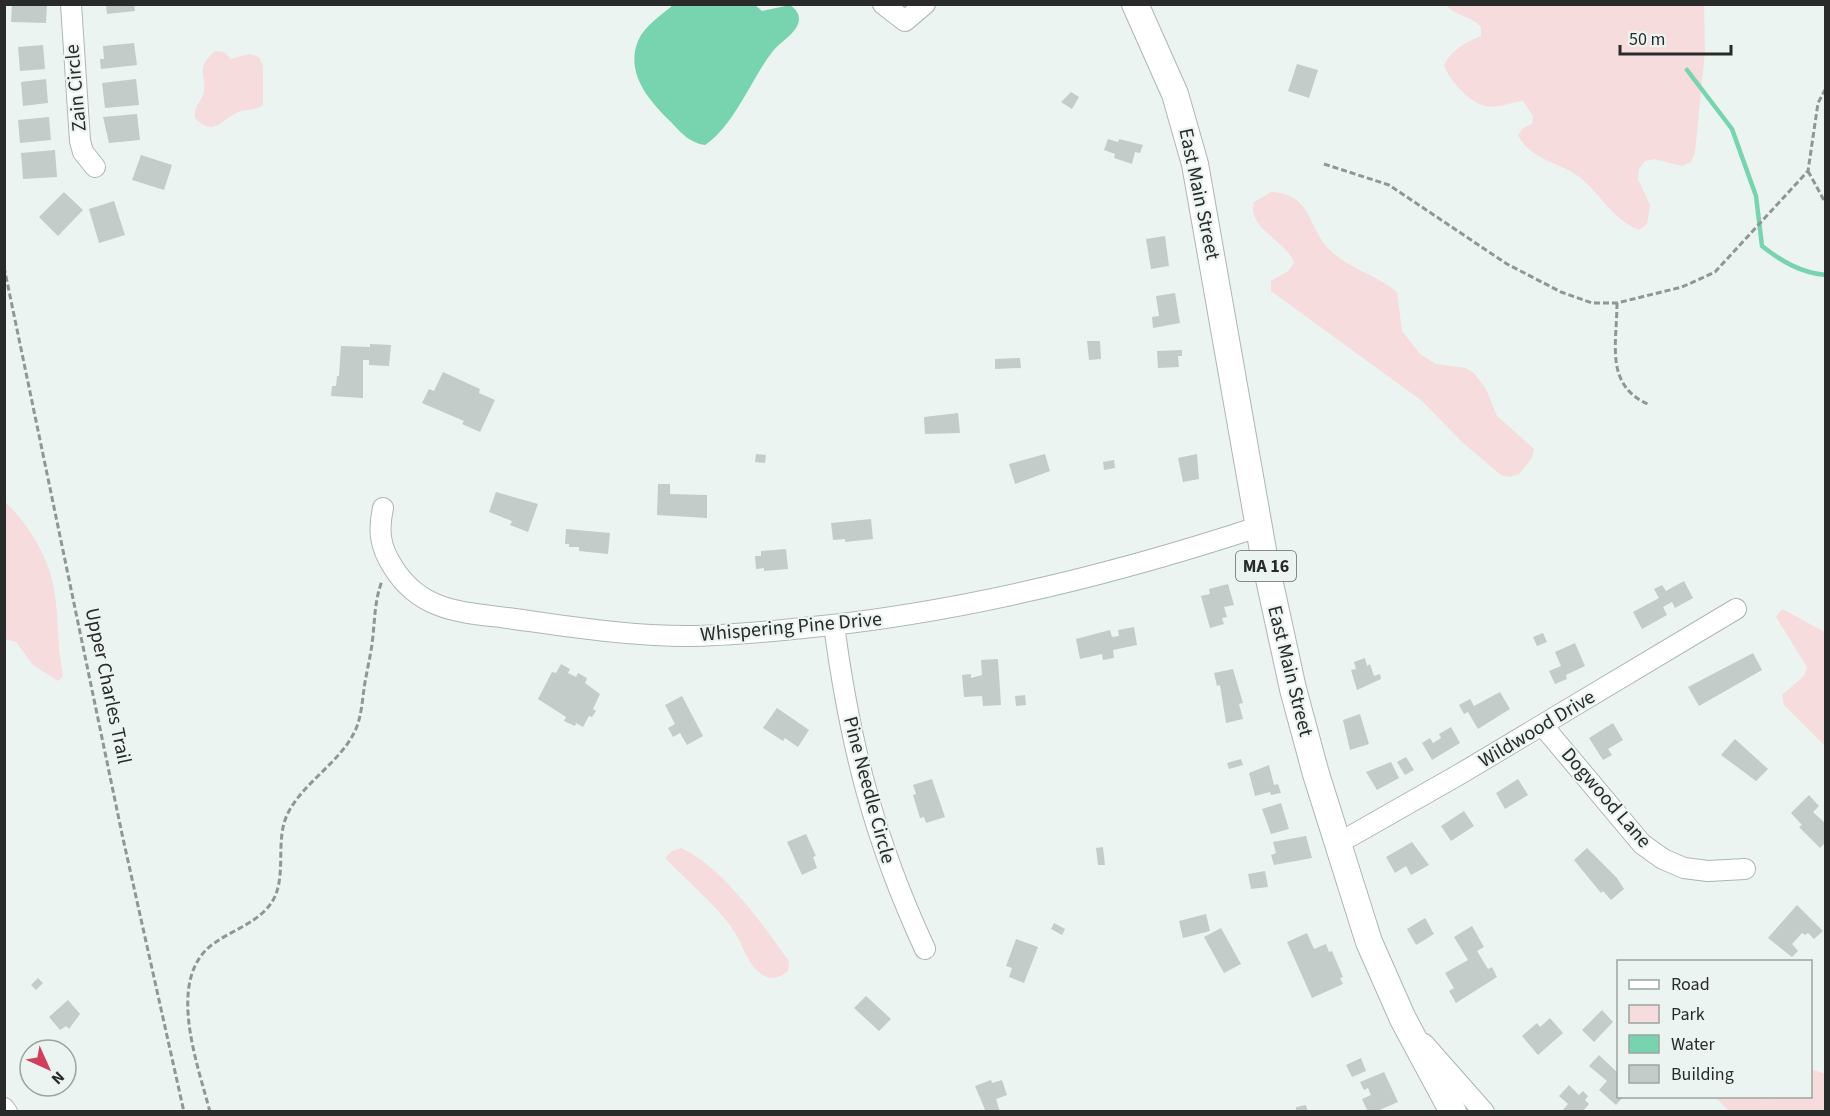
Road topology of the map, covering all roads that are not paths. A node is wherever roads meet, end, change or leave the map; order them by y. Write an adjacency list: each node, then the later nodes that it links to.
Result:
1 (71, 4): 5 (street, Zain Circle)
2 (883, 4): 3 (street)
3 (925, 4)
4 (1135, 4): 7 (main road, East Main Street / MA 16)
5 (95, 167)
6 (383, 508): 9 (street, Whispering Pine Drive)
7 (1258, 527): 9 (street, Whispering Pine Drive); 11 (main road, East Main Street / MA 16)
8 (1736, 609): 10 (street, Wildwood Drive)
9 (834, 625): 13 (street, Pine Needle Circle)
10 (1543, 726): 11 (street, Wildwood Drive); 12 (street, Dogwood Lane)
11 (1337, 844): 14 (main road, East Main Street / MA 16)
12 (1745, 869)
13 (925, 949)
14 (1403, 1019): 15 (main road, East Main Street / MA 16); 16 (street)
15 (1453, 1112)
16 (1484, 1112)

